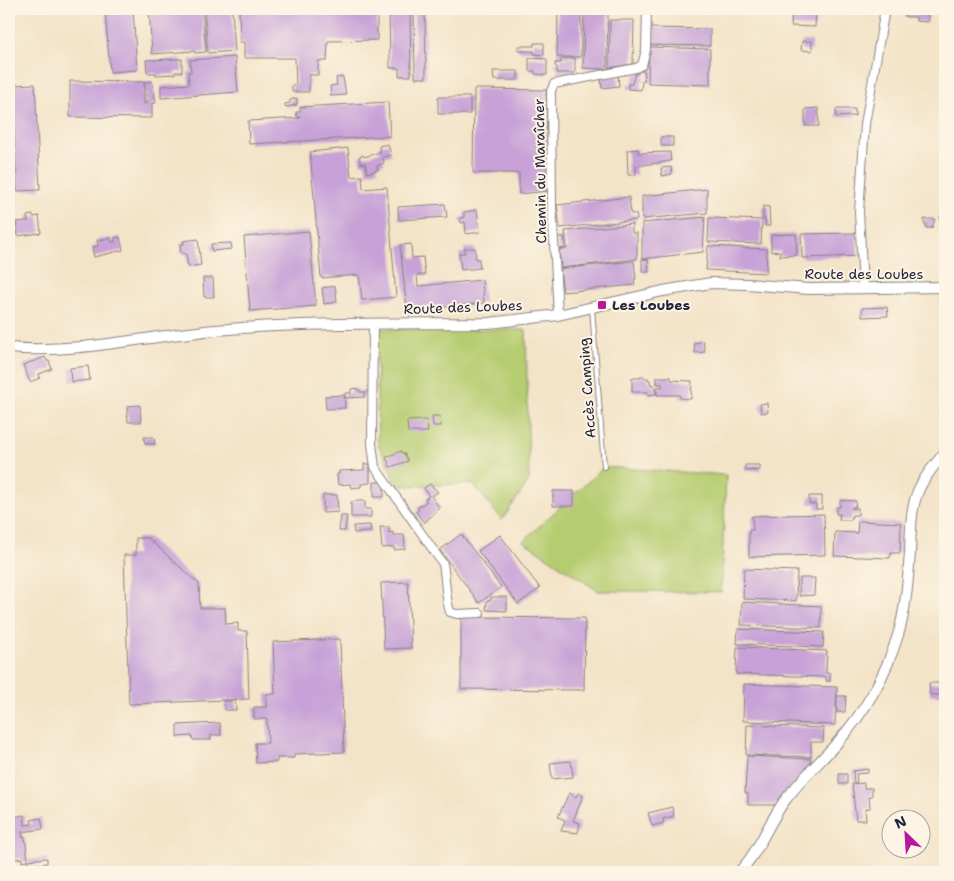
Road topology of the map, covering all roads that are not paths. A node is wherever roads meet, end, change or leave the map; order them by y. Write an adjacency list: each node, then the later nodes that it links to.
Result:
1 (647, 9): 6 (street, Chemin du Maraîcher)
2 (885, 9): 3 (street)
3 (863, 287): 4 (main road, Route des Loubes); 5 (main road, Route des Loubes)
4 (945, 287)
5 (592, 308): 6 (main road, Route des Loubes); 10 (lane, Accès Camping)
6 (558, 315): 7 (main road, Route des Loubes)
7 (373, 324): 8 (main road, Route des Loubes); 11 (street)
8 (9, 348)
9 (945, 452): 12 (main road)
10 (604, 466)
11 (480, 613)
12 (739, 872)

